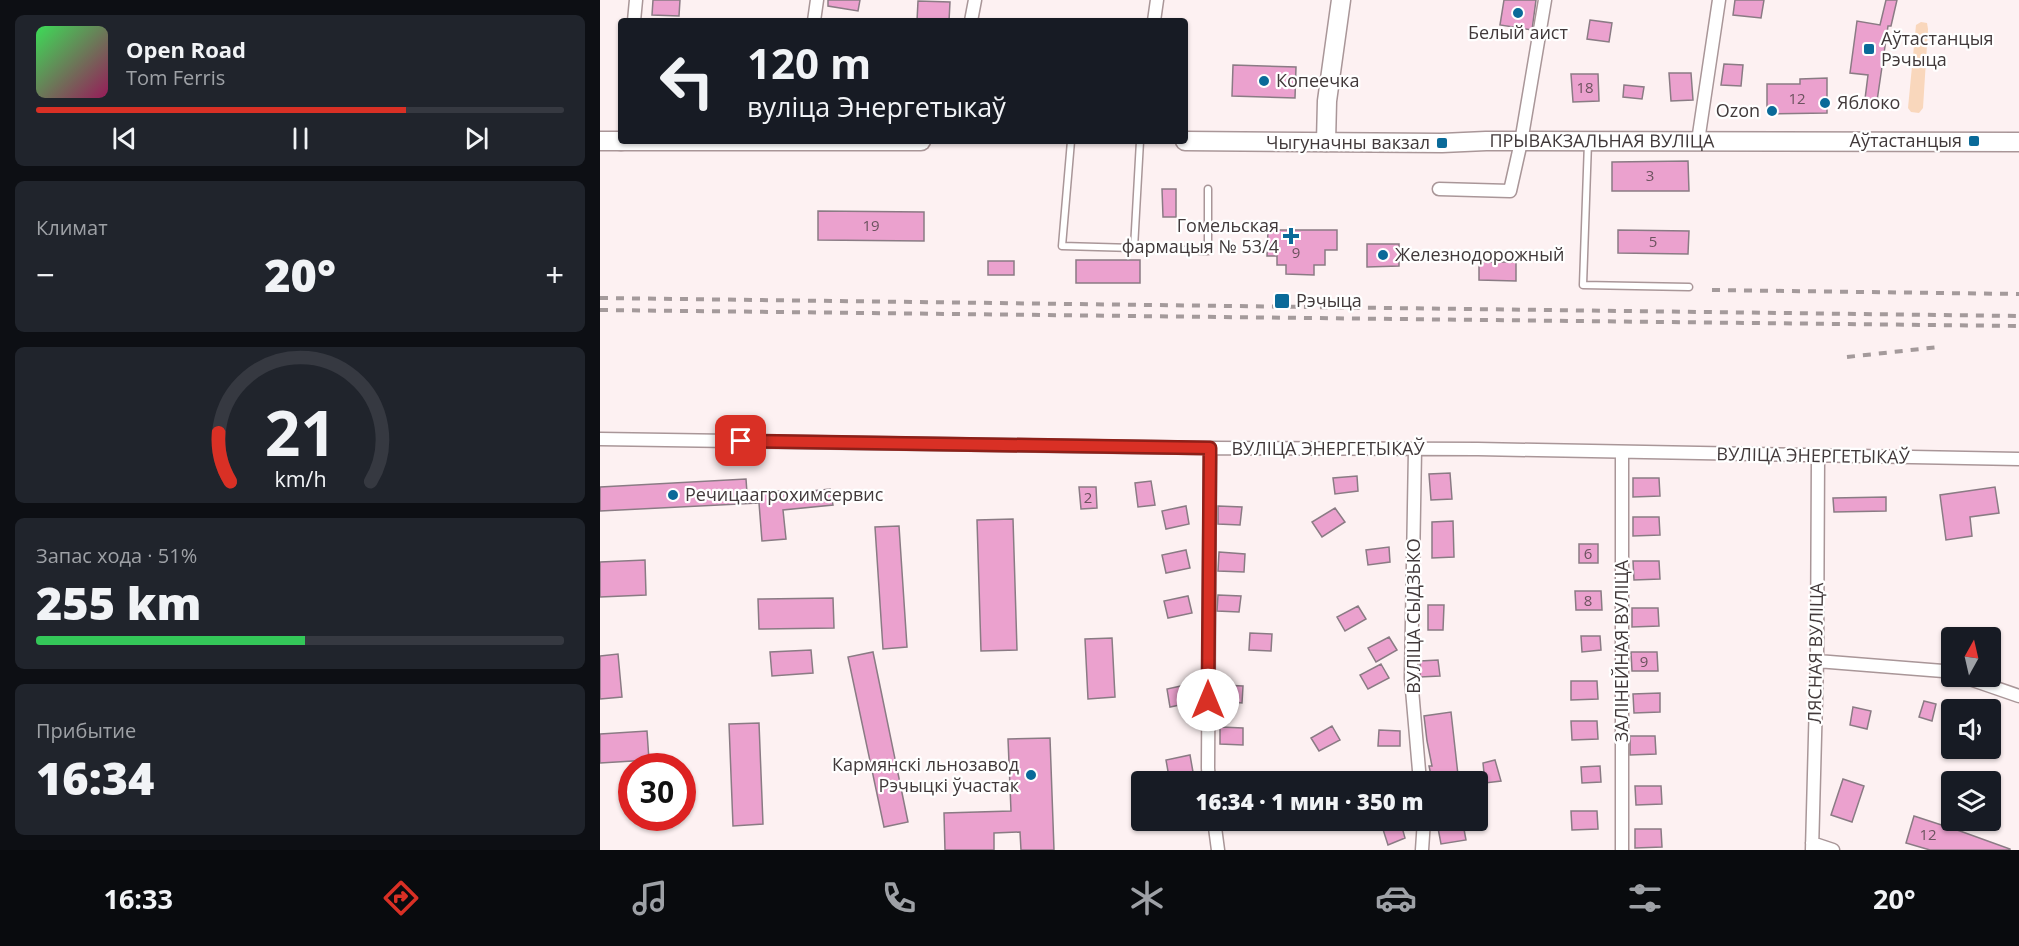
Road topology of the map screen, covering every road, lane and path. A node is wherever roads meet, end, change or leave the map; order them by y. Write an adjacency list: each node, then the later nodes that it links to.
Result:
1 (636, 0): 8 (street)
2 (817, 0): 9 (street)
3 (975, 0): 10 (street)
4 (1157, 0): 11 (street)
5 (1341, 0): 18 (main road)
6 (1545, 0): 15 (street)
7 (1719, 0): 17 (street)
8 (634, 18)
9 (814, 18)
10 (972, 18)
11 (1154, 18)
12 (600, 141): 13 (main road)
13 (618, 141)
14 (1188, 141): 18 (main road, ПРЫВАКЗАЛЬНАЯ ВУЛІЦА)
15 (1521, 141): 16 (main road, ПРЫВАКЗАЛЬНАЯ ВУЛІЦА); 18 (main road, ПРЫВАКЗАЛЬНАЯ ВУЛІЦА); 23 (street)
16 (1588, 141): 17 (main road, ПРЫВАКЗАЛЬНАЯ ВУЛІЦА); 25 (lane)
17 (1698, 141): 19 (main road, ПРЫВАКЗАЛЬНАЯ ВУЛІЦА)
18 (1326, 142)
19 (2019, 142)
20 (1071, 144): 24 (lane)
21 (1140, 144): 24 (lane)
22 (1208, 189): 24 (lane)
23 (1439, 189)
24 (1134, 249)
25 (1689, 287)
26 (600, 439): 27 (street, ВУЛІЦА ЭНЕРГЕТЫКАЎ)
27 (1210, 448): 28 (street, ВУЛІЦА ЭНЕРГЕТЫКАЎ); 36 (street)
28 (1415, 450): 29 (street, ВУЛІЦА ЭНЕРГЕТЫКАЎ); 37 (street, ВУЛІЦА СЫДЗЬКО)
29 (1622, 453): 30 (street, ВУЛІЦА ЭНЕРГЕТЫКАЎ); 43 (street, ЗАЛІНЕЙНАЯ ВУЛІЦА)
30 (1818, 456): 31 (street, ВУЛІЦА ЭНЕРГЕТЫКАЎ); 32 (street, ЛЯСНАЯ ВУЛІЦА)
31 (2019, 459)
32 (1817, 661): 33 (street); 40 (street, ЛЯСНАЯ ВУЛІЦА)
33 (1941, 670)
34 (1993, 687): 35 (street)
35 (2019, 696)
36 (1208, 771)
37 (1419, 771)
38 (1215, 831): 41 (street)
39 (1423, 831): 42 (street)
40 (1812, 847): 44 (street)
41 (1218, 850)
42 (1422, 850)
43 (1622, 850)
44 (1833, 850)

